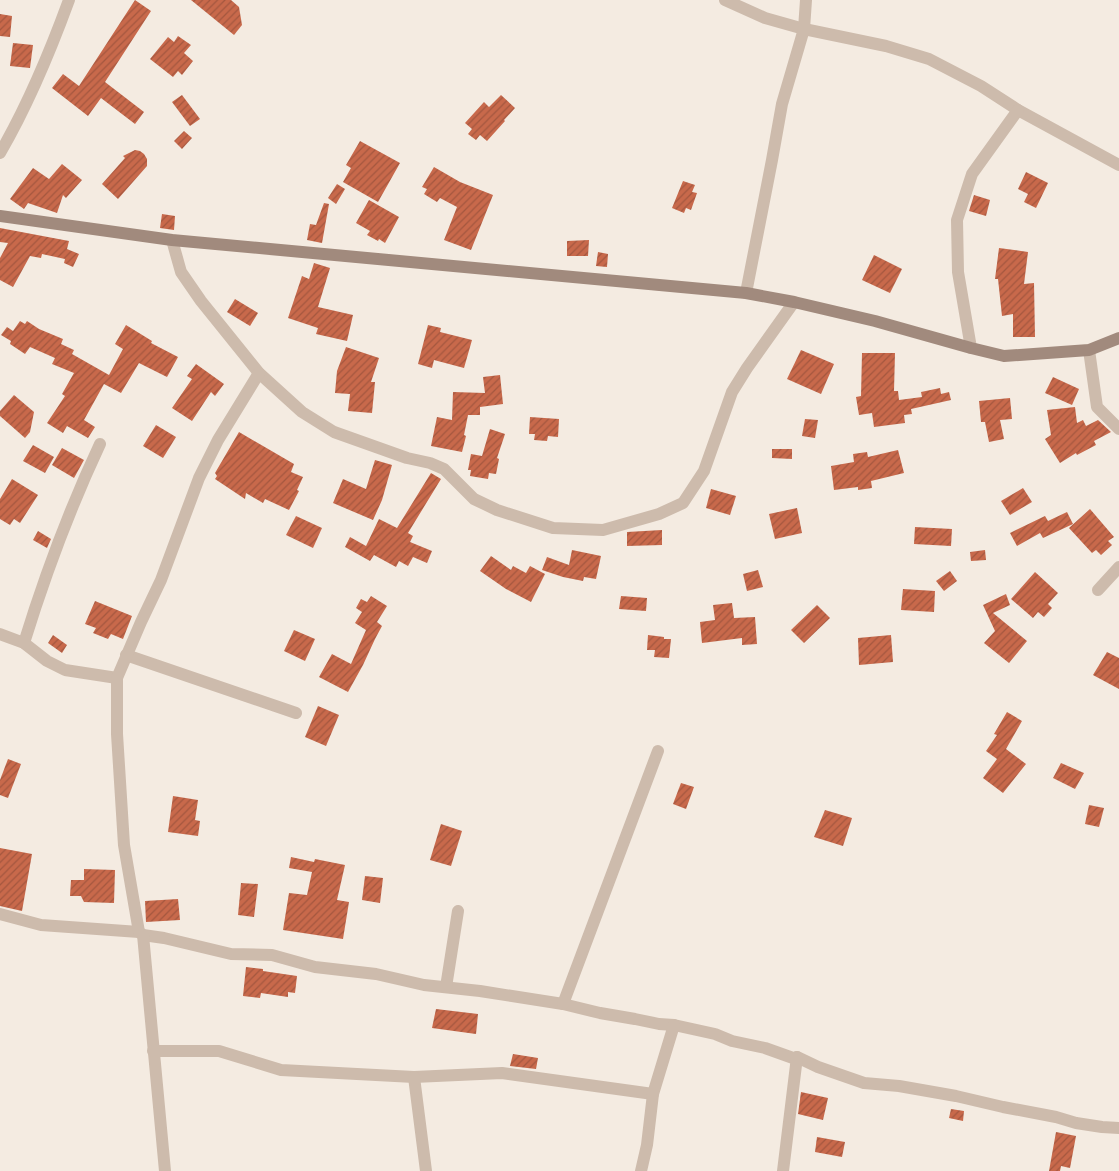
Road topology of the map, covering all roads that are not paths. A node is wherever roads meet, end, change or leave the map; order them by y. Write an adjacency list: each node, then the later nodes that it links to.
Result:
1 (69, 0): 6 (street)
2 (724, 0): 4 (street)
3 (806, 0): 4 (street)
4 (804, 29): 5 (street); 10 (street)
5 (1018, 110): 7 (street); 13 (street)
6 (0, 153)
7 (1119, 165)
8 (0, 216): 9 (street)
9 (172, 240): 10 (street); 15 (street)
10 (746, 293): 11 (street)
11 (794, 302): 13 (street); 15 (street)
12 (1119, 338): 14 (street)
13 (971, 348): 14 (street)
14 (1089, 350): 16 (street)
15 (259, 373): 22 (street)
16 (1119, 429)
17 (100, 444): 21 (street)
18 (1119, 567): 19 (street)
19 (1098, 590)
20 (0, 634): 21 (street)
21 (24, 643): 23 (street)
22 (126, 656): 23 (street); 24 (street)
23 (117, 678): 28 (street)
24 (296, 713)
25 (658, 751): 30 (street)
26 (458, 910): 29 (street)
27 (0, 914): 28 (street)
28 (141, 934): 29 (street); 32 (street)
29 (446, 987): 30 (street)
30 (563, 1004): 31 (street)
31 (674, 1026): 33 (street); 35 (street)
32 (153, 1051): 34 (street); 37 (street)
33 (797, 1057): 36 (street); 40 (street)
34 (414, 1077): 35 (street); 38 (street)
35 (653, 1094): 39 (street)
36 (1119, 1128)
37 (165, 1171)
38 (426, 1171)
39 (641, 1171)
40 (782, 1171)

